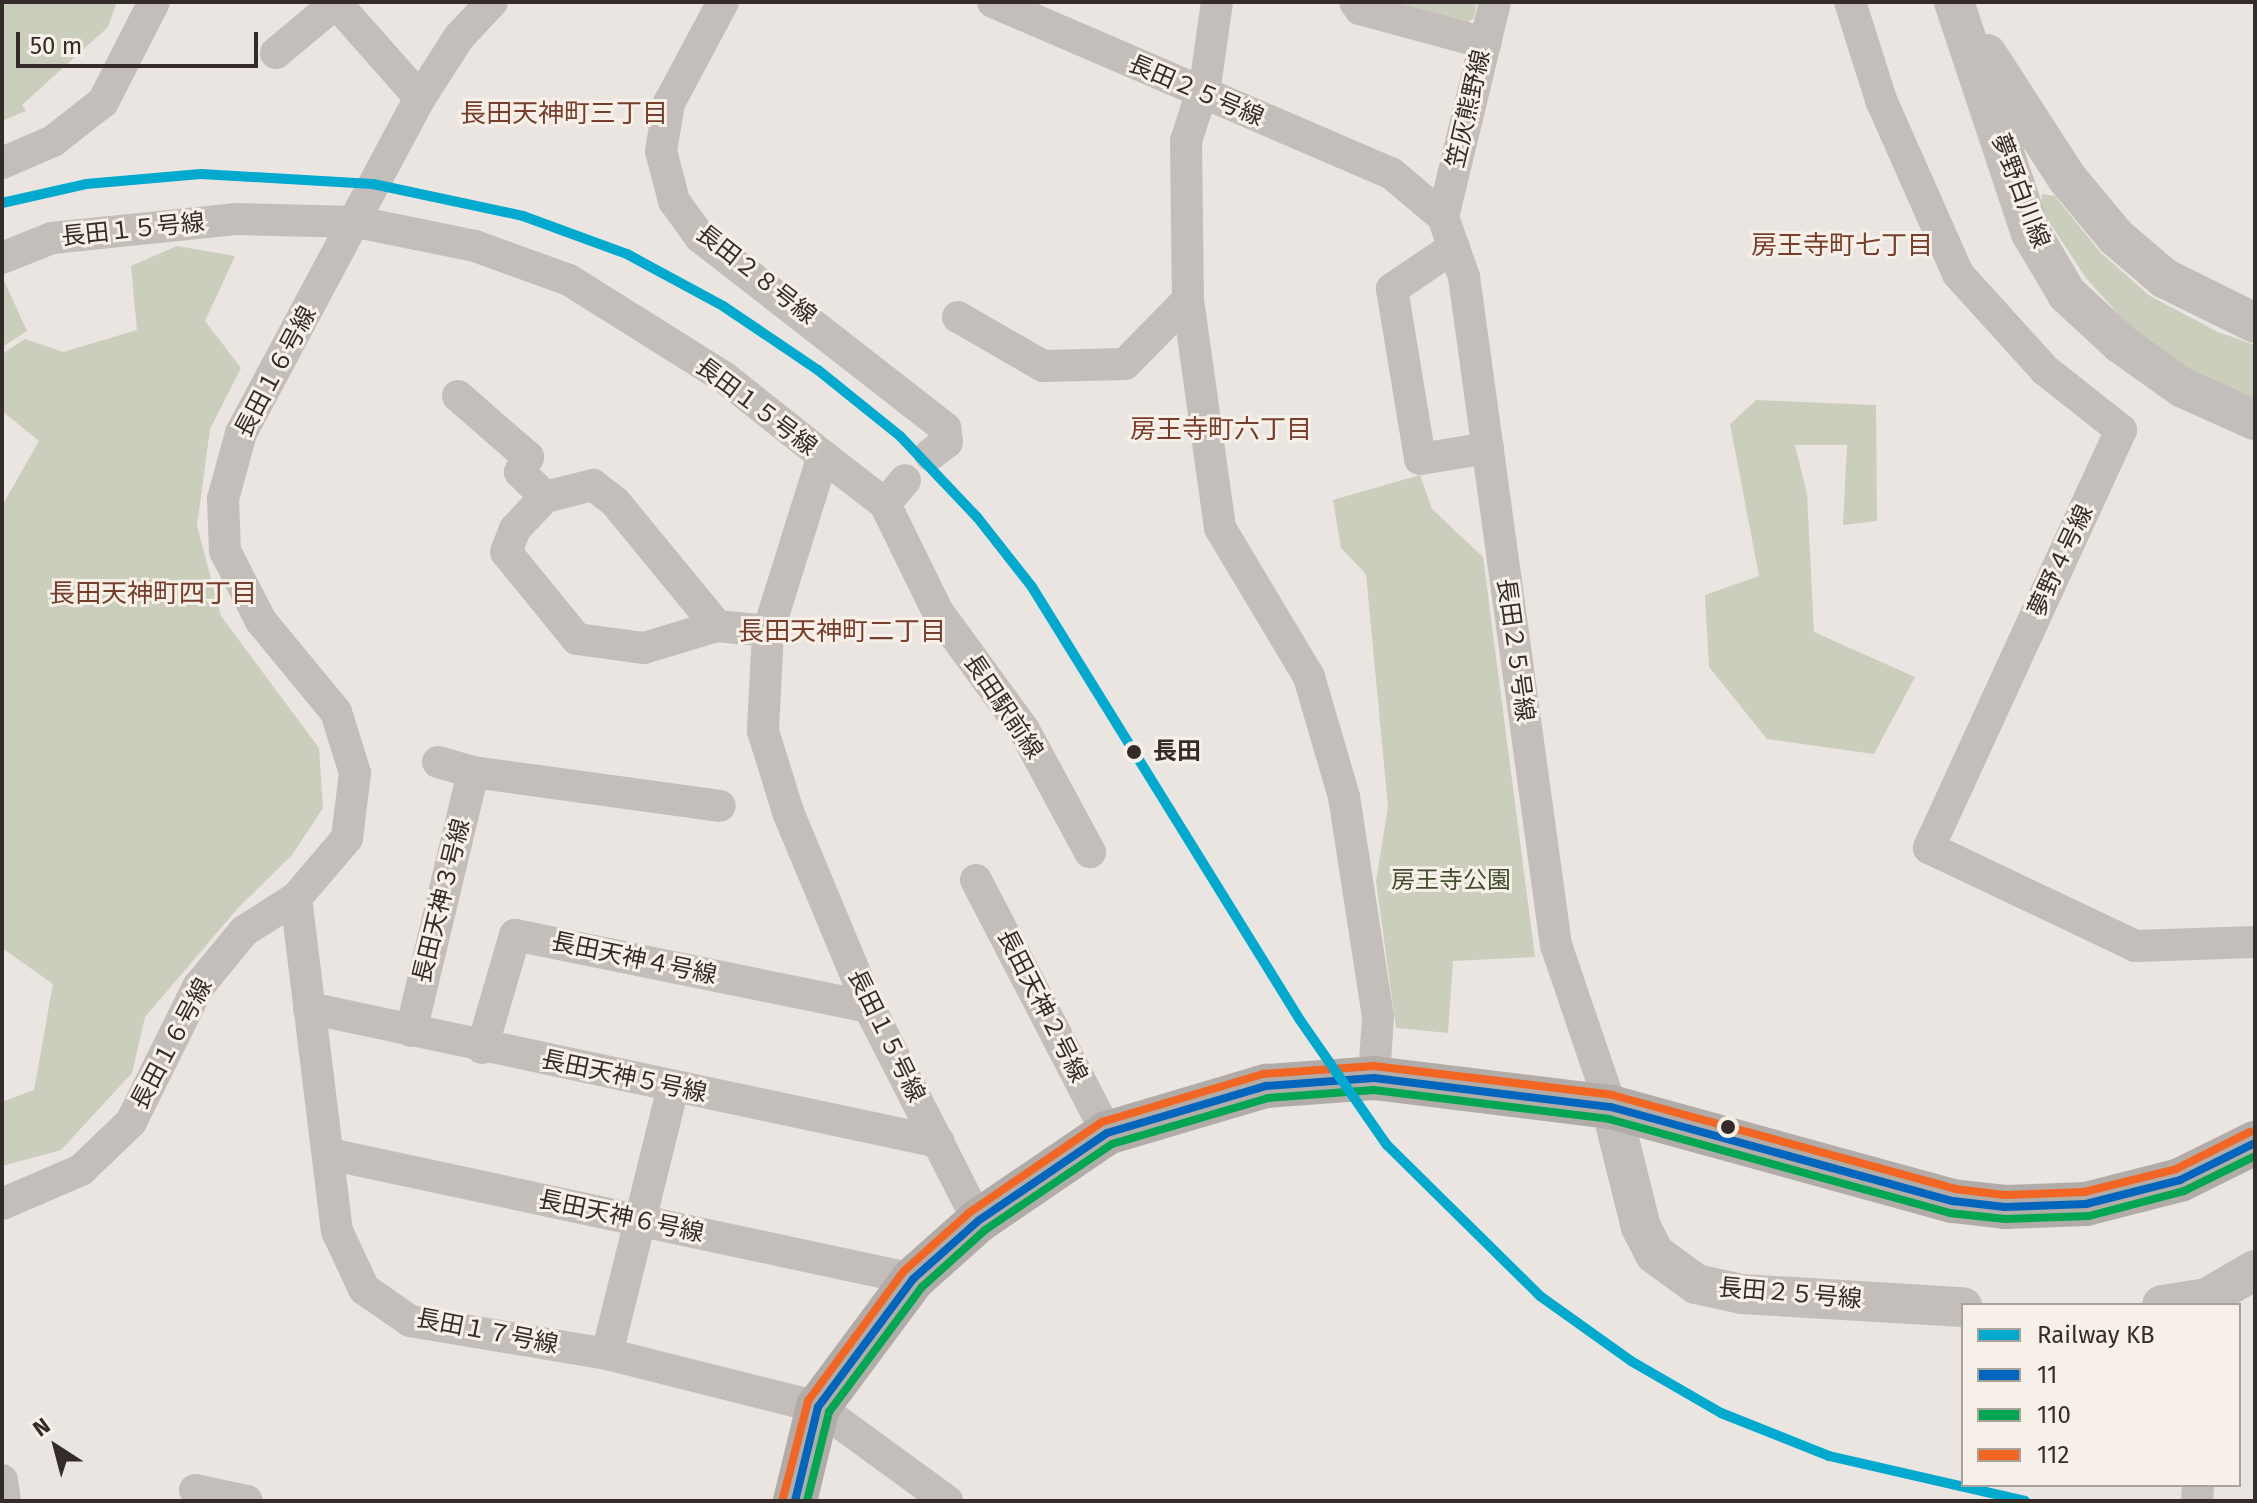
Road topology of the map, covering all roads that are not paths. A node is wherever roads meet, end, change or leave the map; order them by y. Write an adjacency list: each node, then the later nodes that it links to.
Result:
1 (154, 2): 14 (street)
2 (492, 2): 13 (street)
3 (723, 2): 25 (street, 長田２８号線)
4 (993, 2): 12 (street, 長田２５号線)
5 (1217, 2): 12 (street)
6 (1355, 2): 10 (street)
7 (1495, 2): 10 (street, 笠灰熊野線)
8 (1850, 2): 36 (street, 夢野４号線)
9 (1954, 3): 21 (street, 夢野白川線); 23 (street, 夢野白川線)
10 (1485, 43): 15 (street, 笠灰熊野線)
11 (276, 53): 13 (street)
12 (1197, 93): 15 (street, 長田２５号線); 19 (street)
13 (420, 98): 16 (street)
14 (2, 163)
15 (1443, 217): 17 (street, 長田２５号線)
16 (357, 222): 18 (street, 長田１５号線); 26 (street, 長田１５号線); 35 (street, 長田１６号線)
17 (1454, 247): 24 (street, 長田２５号線); 24 (street)
18 (2, 258)
19 (1188, 300): 20 (street); 41 (street)
20 (958, 317)
21 (2255, 323)
22 (458, 396): 27 (street)
23 (2255, 420)
24 (1488, 448): 43 (street, 長田２５号線)
25 (930, 455)
26 (823, 456): 29 (street, 長田１５号線); 33 (street, 長田駅前線)
27 (545, 497): 28 (street); 28 (street)
28 (717, 626): 29 (street)
29 (768, 631): 37 (street, 長田１５号線)
30 (438, 762): 31 (street)
31 (473, 772): 32 (street); 39 (street, 長田天神３号線)
32 (720, 806)
33 (1090, 852)
34 (976, 880): 44 (street, 長田天神２号線)
35 (296, 898): 38 (street, 長田１７号線); 48 (street, 長田１６号線)
36 (2255, 942)
37 (869, 1007): 40 (street, 長田天神４号線); 45 (street, 長田１５号線)
38 (309, 1008): 39 (street, 長田天神５号線); 47 (street, 長田１７号線)
39 (411, 1031): 40 (street, 長田天神５号線)
40 (482, 1048): 42 (street, 長田天神５号線)
41 (1374, 1078): 43 (main road); 44 (main road)
42 (673, 1087): 45 (street, 長田天神５号線); 49 (street)
43 (1611, 1107): 46 (main road); 55 (street, 長田２５号線)
44 (1107, 1133): 50 (main road)
45 (939, 1142): 50 (street, 長田１５号線)
46 (2255, 1143)
47 (329, 1154): 49 (street, 長田天神６号線); 56 (street, 長田１７号線)
48 (2, 1204)
49 (640, 1221): 52 (street, 長田天神６号線); 56 (street)
50 (978, 1221): 52 (main road)
51 (2255, 1270): 53 (street)
52 (913, 1279): 57 (main road)
53 (2207, 1301): 54 (street)
54 (2184, 1303)
55 (1961, 1307)
56 (607, 1354): 57 (street, 長田１７号線)
57 (818, 1407): 62 (main road); 63 (street)
58 (2, 1480): 60 (street)
59 (195, 1490): 61 (street)
60 (5, 1501)
61 (247, 1501)
62 (795, 1501)
63 (947, 1501)

